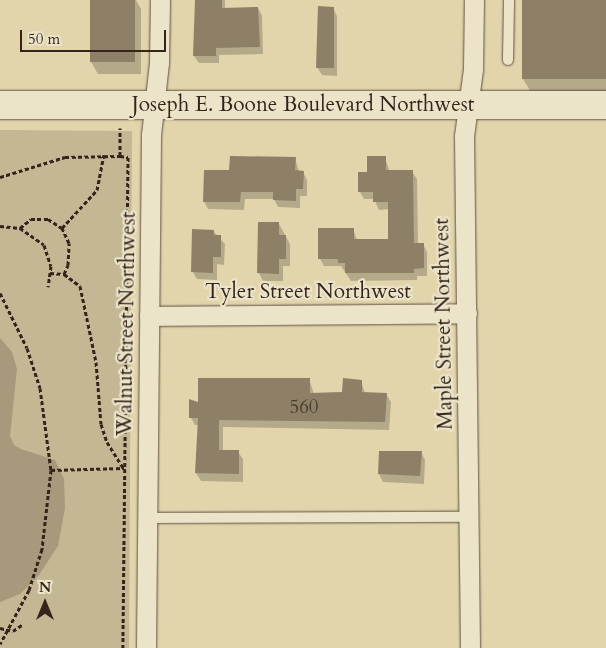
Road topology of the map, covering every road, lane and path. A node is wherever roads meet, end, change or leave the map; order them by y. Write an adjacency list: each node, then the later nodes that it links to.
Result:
1 (160, 0): 6 (street, Walnut Street Northwest)
2 (474, 0): 7 (street, Maple Street Northwest)
3 (509, 0): 4 (lane)
4 (508, 60)
5 (0, 105): 6 (main road, Joseph E. Boone Boulevard Northwest)
6 (154, 105): 7 (main road, Joseph E. Boone Boulevard Northwest); 21 (street, Walnut Street Northwest)
7 (468, 105): 8 (main road, Joseph E. Boone Boulevard Northwest); 20 (street, Maple Street Northwest)
8 (606, 105)
9 (120, 123): 11 (path)
10 (104, 155): 11 (path); 12 (path); 15 (path)
11 (120, 156): 22 (path)
12 (0, 178)
13 (0, 226): 14 (path)
14 (20, 228): 15 (path); 16 (path)
15 (62, 228): 17 (path)
16 (50, 273): 17 (path); 18 (path)
17 (64, 274): 22 (path)
18 (48, 287)
19 (0, 293): 23 (path, bridge)
20 (467, 313): 21 (street, Tyler Street Northwest); 24 (street, Maple Street Northwest)
21 (149, 316): 25 (street, Walnut Street Northwest)
22 (124, 468): 23 (path); 29 (path)
23 (51, 470): 28 (path, bridge)
24 (469, 517): 25 (lane); 31 (street, Maple Street Northwest)
25 (147, 518): 30 (street, Walnut Street Northwest)
26 (22, 625): 27 (path)
27 (0, 628)
28 (0, 644)
29 (123, 648)
30 (146, 648)
31 (470, 648)

